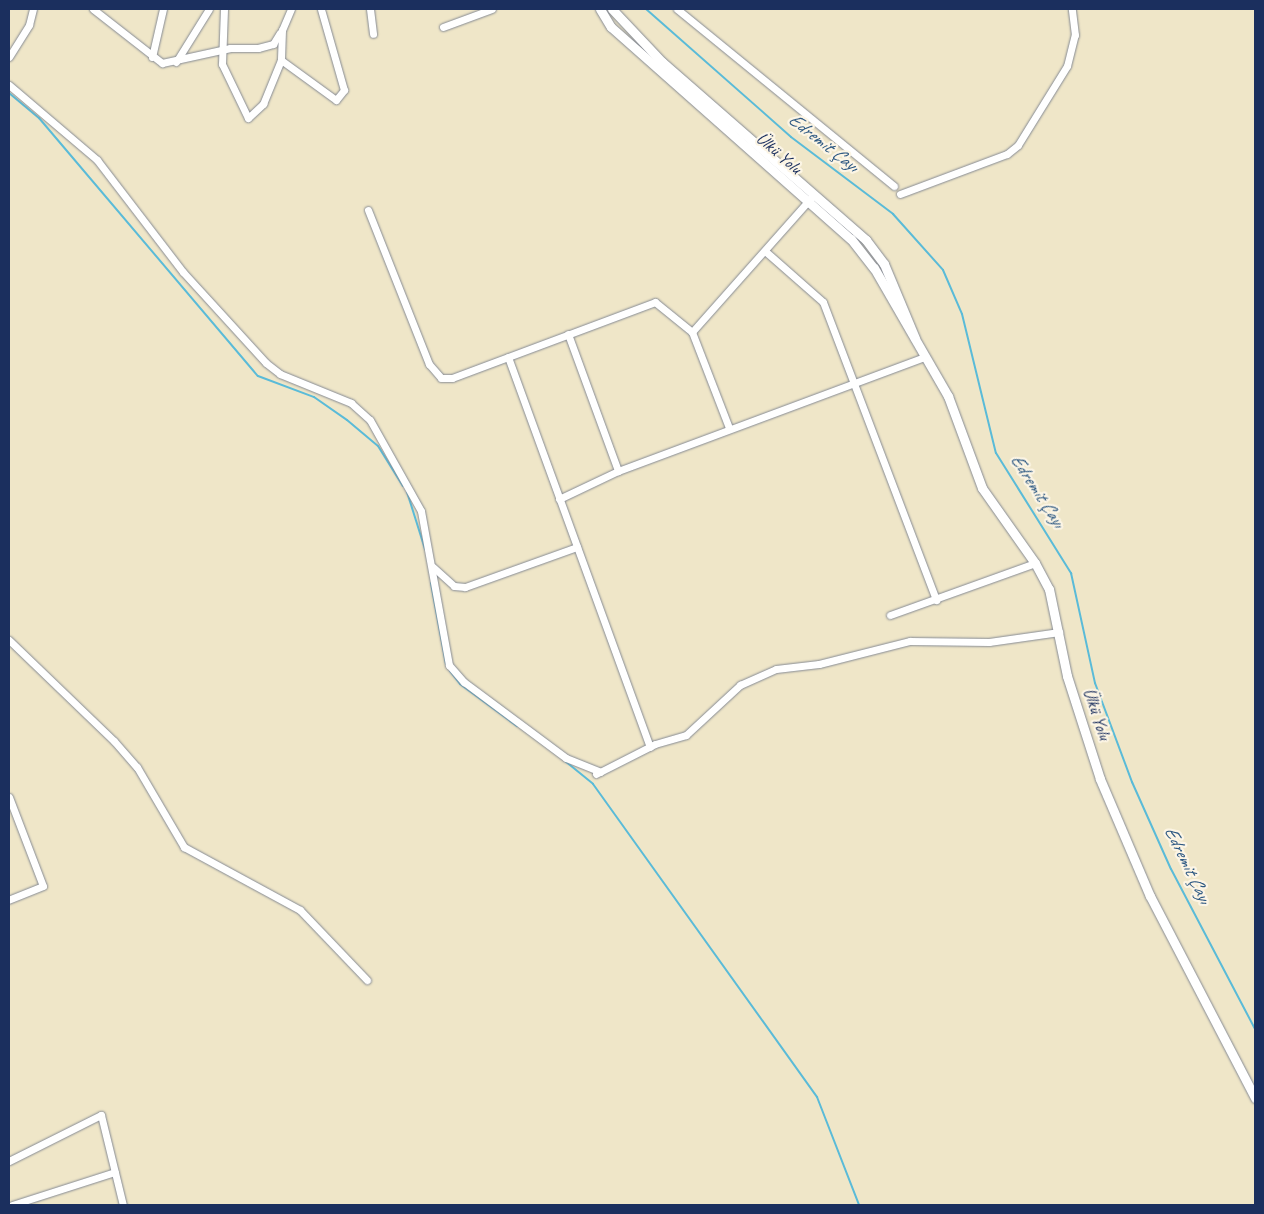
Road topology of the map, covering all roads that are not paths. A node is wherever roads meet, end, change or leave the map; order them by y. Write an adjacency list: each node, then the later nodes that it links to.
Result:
1 (33, 9): 18 (street)
2 (93, 9): 19 (street)
3 (163, 9): 19 (street)
4 (209, 9): 21 (street)
5 (224, 9): 17 (street)
6 (291, 9): 15 (street)
7 (321, 9): 20 (street)
8 (370, 9): 16 (street)
9 (492, 9): 14 (street)
10 (600, 9): 25 (main road, Ülkü Yolu)
11 (612, 9): 25 (main road, Ülkü Yolu)
12 (677, 9): 23 (street)
13 (1072, 9): 24 (street)
14 (443, 27)
15 (282, 30): 17 (street); 20 (street)
16 (373, 34)
17 (221, 50): 20 (street); 21 (street)
18 (9, 57)
19 (152, 57): 21 (street)
20 (281, 60)
21 (176, 62)
22 (9, 85): 38 (street)
23 (894, 186)
24 (900, 194)
25 (812, 198): 27 (street); 31 (main road, Ülkü Yolu)
26 (368, 210): 30 (street)
27 (765, 251): 28 (street); 32 (street)
28 (692, 332): 29 (street); 33 (street)
29 (568, 334): 30 (street); 34 (street)
30 (508, 357): 35 (street)
31 (924, 358): 32 (street); 37 (main road, Ülkü Yolu)
32 (854, 383): 33 (street); 39 (street)
33 (729, 428): 34 (street)
34 (618, 471): 35 (street)
35 (560, 499): 36 (street)
36 (577, 547): 38 (street); 43 (street)
37 (1036, 563): 39 (street); 41 (main road, Ülkü Yolu)
38 (433, 567): 43 (street)
39 (936, 600): 40 (street)
40 (890, 615)
41 (1059, 632): 43 (street); 47 (main road, Ülkü Yolu)
42 (9, 640): 46 (street)
43 (650, 747)
44 (9, 797): 45 (street)
45 (9, 900)
46 (368, 980)
47 (1255, 1098)
48 (9, 1161): 49 (street)
49 (115, 1172): 50 (street); 51 (street)
50 (12, 1205)
51 (123, 1205)

